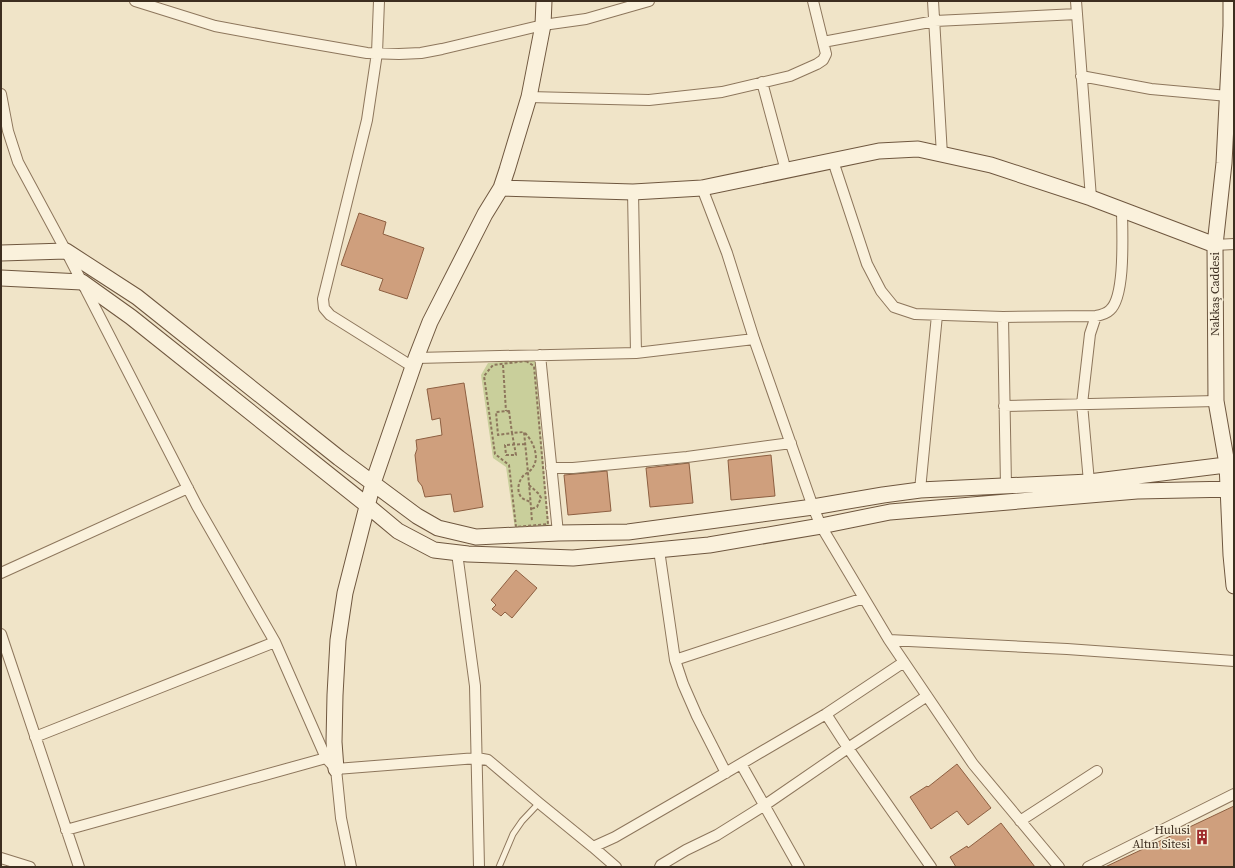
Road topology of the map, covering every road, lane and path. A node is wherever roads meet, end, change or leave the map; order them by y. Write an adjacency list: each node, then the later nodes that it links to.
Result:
1 (135, 1): 9 (street)
2 (379, 1): 14 (street)
3 (544, 1): 12 (main road)
4 (649, 1): 12 (street)
5 (813, 1): 13 (street)
6 (933, 1): 11 (street)
7 (1076, 1): 10 (street)
8 (1231, 1): 18 (main road, Nakkaş Caddesi)
9 (159, 5): 14 (street)
10 (1077, 14): 11 (street); 15 (street)
11 (935, 21): 13 (street); 21 (street)
12 (543, 25): 14 (street); 19 (main road)
13 (823, 42): 16 (street)
14 (377, 53): 41 (street)
15 (1081, 76): 18 (street); 27 (street)
16 (762, 82): 19 (street); 23 (street)
17 (1, 94): 31 (street)
18 (1228, 96): 20 (main road, Nakkaş Caddesi)
19 (529, 98): 24 (main road)
20 (1230, 119): 30 (main road, Nakkaş Caddesi)
21 (942, 155): 22 (main road); 27 (main road)
22 (833, 161): 23 (main road); 35 (street)
23 (786, 171): 25 (main road)
24 (501, 188): 26 (main road); 41 (main road)
25 (702, 188): 26 (main road); 38 (street)
26 (633, 192): 39 (street)
27 (1090, 198): 28 (main road)
28 (1122, 209): 30 (main road); 36 (street)
29 (1234, 244): 30 (street)
30 (1215, 245): 43 (main road, Nakkaş Caddesi)
31 (66, 251): 32 (main road); 34 (street); 56 (main road)
32 (1, 253)
33 (1, 278): 34 (main road)
34 (82, 282): 59 (street); 63 (main road)
35 (937, 315): 37 (street); 61 (street)
36 (1096, 316): 37 (street); 44 (street)
37 (1003, 317): 45 (street)
38 (754, 339): 39 (street); 49 (street)
39 (636, 352): 40 (street)
40 (540, 355): 41 (street); 53 (street)
41 (414, 362): 56 (main road)
42 (502, 364): 46 (path); 66 (path); 66 (path)
43 (1216, 401): 44 (street); 52 (main road, Nakkaş Caddesi)
44 (1082, 404): 45 (street); 55 (street)
45 (1004, 406): 58 (street)
46 (506, 411): 48 (path); 48 (path)
47 (524, 432): 48 (path); 51 (path); 54 (path)
48 (512, 434): 50 (path)
49 (791, 443): 53 (street); 64 (street)
50 (514, 444): 50 (path); 51 (path)
51 (525, 444): 54 (path)
52 (1231, 464): 55 (main road); 60 (main road, Nakkaş Caddesi)
53 (551, 468): 68 (street)
54 (528, 473): 57 (path); 62 (path)
55 (1089, 482): 58 (main road)
56 (373, 483): 63 (main road); 68 (main road)
57 (529, 485): 62 (path); 65 (path)
58 (1006, 486): 61 (main road)
59 (188, 488): 71 (street); 76 (street)
60 (1231, 489): 67 (main road); 72 (main road, Nakkaş Caddesi)
61 (920, 490): 64 (main road)
62 (531, 502): 65 (path)
63 (368, 506): 70 (main road); 85 (main road)
64 (813, 507): 67 (street); 68 (main road)
65 (531, 509): 66 (path)
66 (532, 526)
67 (821, 526): 69 (main road); 73 (street)
68 (558, 533)
69 (659, 550): 70 (main road); 77 (street)
70 (457, 553): 84 (street)
71 (1, 573)
72 (1234, 586)
73 (864, 598): 75 (street); 77 (street)
74 (1, 634): 82 (street)
75 (889, 640): 78 (street); 79 (street)
76 (275, 642): 82 (street); 85 (street)
77 (675, 660): 88 (street)
78 (1234, 660)
79 (904, 662): 80 (street); 81 (street)
80 (927, 696): 83 (street); 92 (street)
81 (826, 714): 83 (street); 86 (street)
82 (35, 737): 93 (street)
83 (848, 748): 91 (street); 104 (street)
84 (477, 758): 85 (street); 90 (street); 99 (street)
85 (331, 763): 93 (street); 98 (street)
86 (741, 764): 88 (street); 91 (street)
87 (1097, 771): 92 (street)
88 (726, 773): 94 (street)
89 (1234, 794): 106 (street)
90 (538, 803): 94 (street); 100 (lane)
91 (765, 805): 102 (street); 103 (street)
92 (1020, 821): 105 (street)
93 (66, 830): 97 (street)
94 (593, 847): 101 (street)
95 (1, 858): 96 (street)
96 (30, 867)
97 (78, 867)
98 (351, 867)
99 (479, 867)
100 (499, 867)
101 (616, 867)
102 (660, 867)
103 (799, 867)
104 (931, 867)
105 (1059, 867)
106 (1088, 867)

